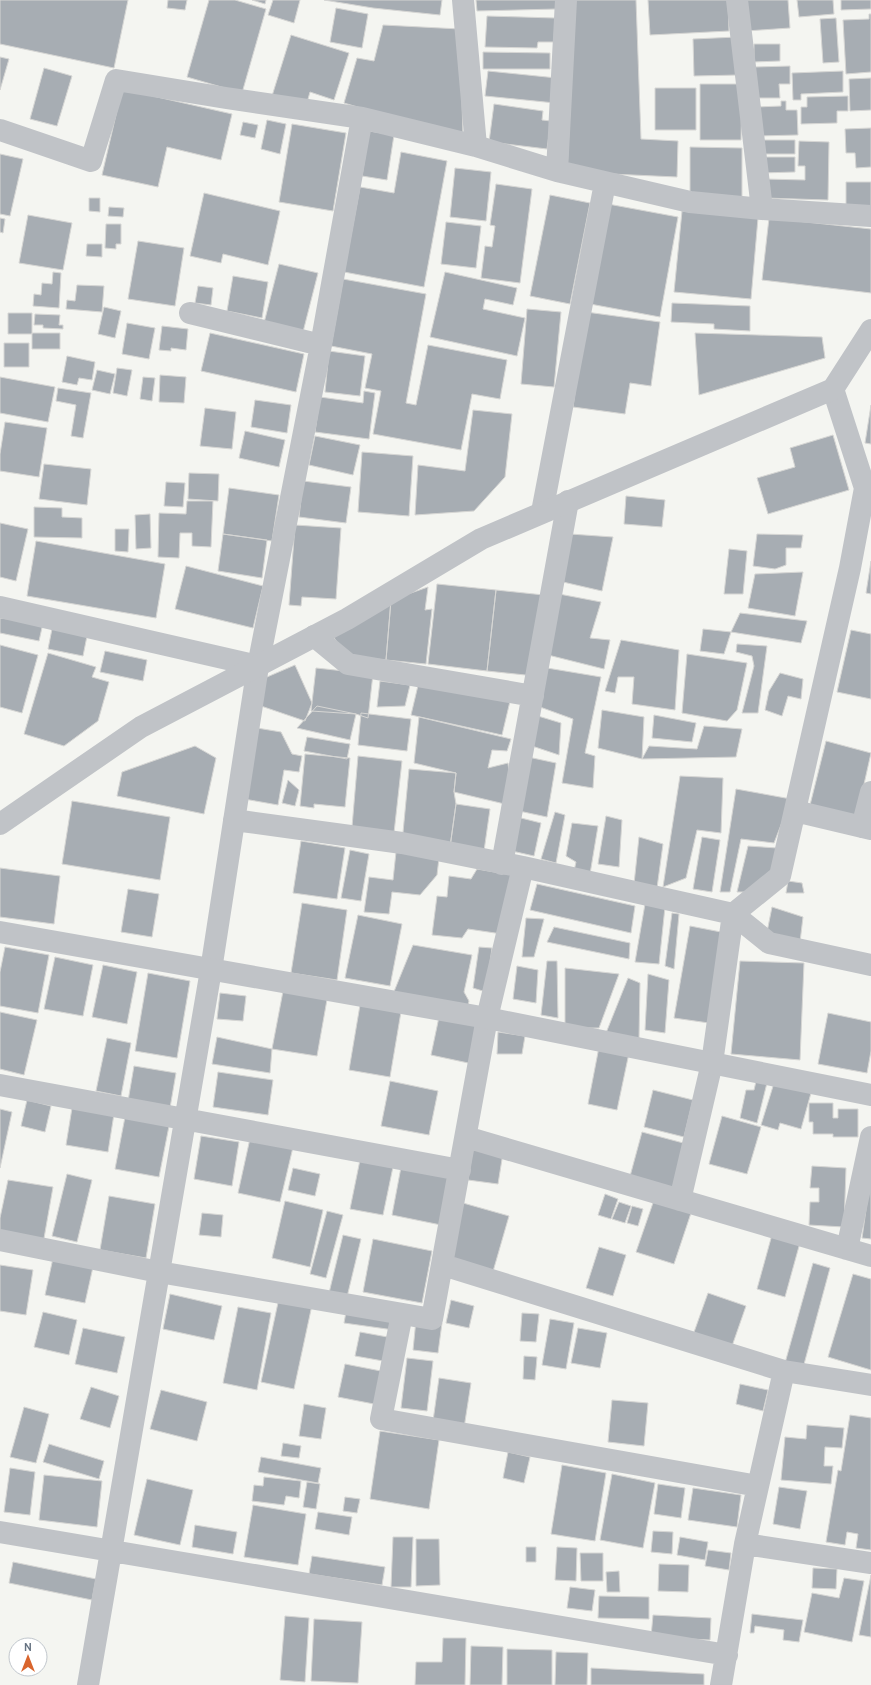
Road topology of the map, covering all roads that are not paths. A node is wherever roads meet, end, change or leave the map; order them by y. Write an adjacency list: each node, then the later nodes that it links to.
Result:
1 (462, 0): 6 (street)
2 (566, 0): 7 (street)
3 (737, 0): 9 (street)
4 (362, 118): 5 (street); 6 (street); 13 (street)
5 (0, 130)
6 (476, 146): 7 (street)
7 (557, 171): 8 (street)
8 (605, 183): 9 (street); 16 (street)
9 (762, 209): 10 (street)
10 (871, 216)
11 (190, 313): 13 (street)
12 (871, 330): 14 (street)
13 (321, 345): 19 (street)
14 (833, 389): 15 (street); 22 (street)
15 (568, 501): 16 (street); 20 (street)
16 (542, 512): 18 (street)
17 (0, 607): 19 (street)
18 (314, 636): 19 (street); 20 (street)
19 (258, 666): 23 (street); 24 (street)
20 (533, 696): 26 (street)
21 (871, 792): 25 (street)
22 (795, 812): 25 (street); 27 (street)
23 (234, 820): 26 (street); 30 (street)
24 (0, 824)
25 (866, 828)
26 (513, 865): 27 (street); 31 (street)
27 (733, 914): 29 (street); 32 (street)
28 (0, 932): 30 (street)
29 (871, 965)
30 (211, 970): 31 (street); 35 (street)
31 (487, 1018): 32 (street); 36 (street)
32 (712, 1063): 34 (street); 39 (street)
33 (0, 1085): 35 (street)
34 (871, 1095)
35 (185, 1118): 38 (street); 44 (street)
36 (466, 1137): 38 (street); 39 (street)
37 (871, 1137): 41 (street)
38 (460, 1170): 43 (street)
39 (680, 1200): 41 (street)
40 (0, 1240): 44 (street)
41 (847, 1249): 42 (street)
42 (871, 1256)
43 (443, 1265): 45 (street); 46 (street)
44 (159, 1272): 45 (street); 51 (street)
45 (402, 1314): 48 (street)
46 (784, 1371): 47 (street); 48 (street)
47 (871, 1385)
48 (758, 1486): 50 (street)
49 (0, 1532): 51 (street)
50 (745, 1544): 52 (street); 53 (street)
51 (111, 1551): 53 (street); 54 (street)
52 (871, 1562)
53 (727, 1655): 55 (street)
54 (88, 1685)
55 (721, 1685)

